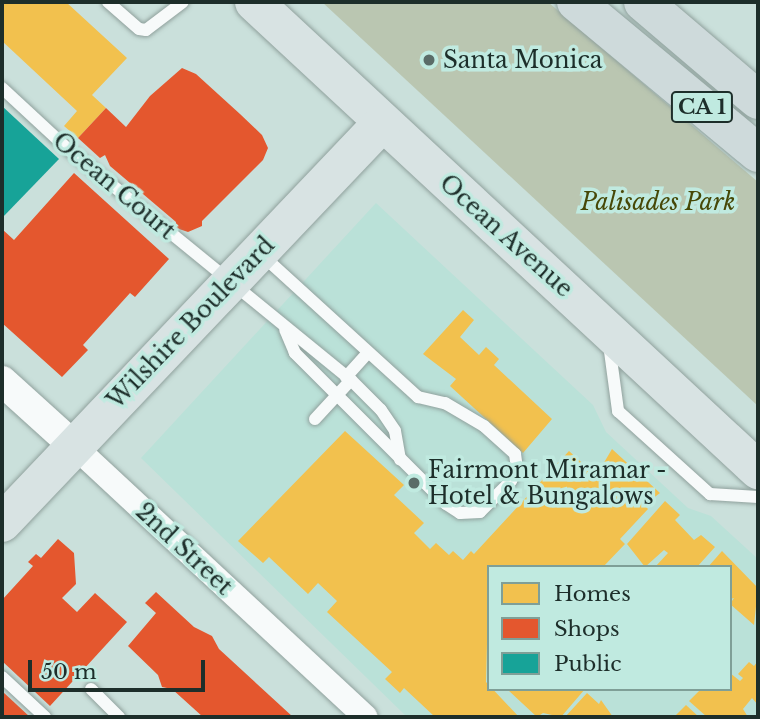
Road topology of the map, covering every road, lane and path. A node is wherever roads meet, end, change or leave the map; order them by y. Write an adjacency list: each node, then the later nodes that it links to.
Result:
1 (108, 2): 2 (lane)
2 (183, 2)
3 (254, 2): 10 (main road, Ocean Avenue)
4 (576, 2): 7 (highway, CA 1)
5 (643, 2): 6 (highway, CA 1)
6 (675, 30): 7 (highway); 9 (highway, CA 1)
7 (646, 60): 11 (highway, CA 1)
8 (2, 88): 13 (lane, Ocean Court)
9 (758, 100)
10 (382, 122): 12 (main road, Wilshire Boulevard); 14 (main road, Ocean Avenue)
11 (758, 153)
12 (258, 252): 13 (main road, Wilshire Boulevard); 16 (lane)
13 (230, 281): 15 (lane, Ocean Court); 21 (main road, Wilshire Boulevard)
14 (608, 329): 23 (main road, Ocean Avenue); 24 (lane)
15 (285, 330): 17 (lane, Ocean Court); 19 (lane)
16 (367, 354): 17 (lane); 22 (lane)
17 (349, 378): 19 (lane); 22 (lane, Ocean Court)
18 (2, 381): 21 (street, 2nd Street)
19 (336, 396): 20 (lane); 22 (lane)
20 (315, 419)
21 (74, 446): 25 (main road, Wilshire Boulevard); 30 (street, 2nd Street)
22 (400, 461)
23 (758, 470)
24 (758, 497)
25 (2, 523)
26 (2, 677): 28 (lane)
27 (90, 689): 29 (lane)
28 (45, 717)
29 (119, 717)
30 (366, 717)

